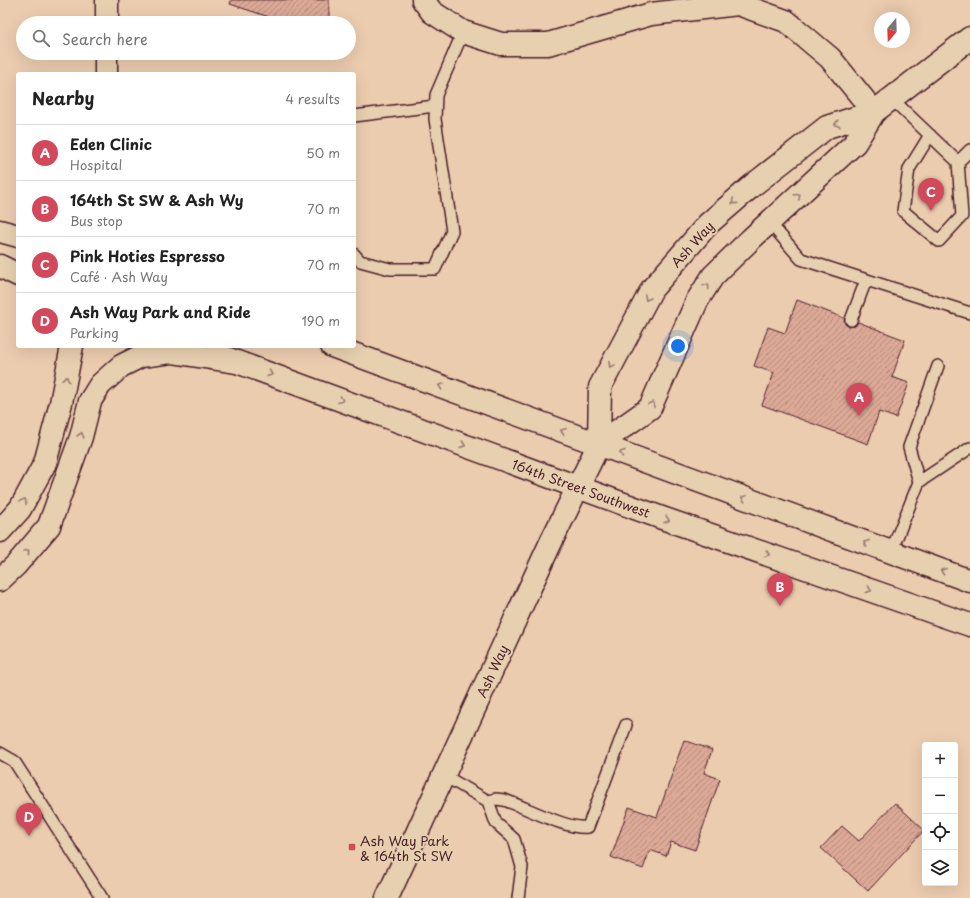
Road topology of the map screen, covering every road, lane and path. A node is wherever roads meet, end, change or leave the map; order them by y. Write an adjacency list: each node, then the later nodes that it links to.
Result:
1 (107, 0): 4 (main road)
2 (423, 0): 5 (main road)
3 (650, 7): 5 (main road); 11 (main road)
4 (107, 16)
5 (463, 32): 10 (lane)
6 (970, 38): 9 (main road, Ash Way)
7 (106, 60): 8 (main road)
8 (106, 72)
9 (892, 99): 11 (main road, Ash Way); 13 (lane)
10 (435, 106): 12 (lane); 19 (lane)
11 (874, 112): 16 (main road, Ash Way, one-way to 11); 30 (main road, Ash Way, one-way to 30)
12 (356, 116)
13 (930, 135): 15 (lane); 15 (lane)
14 (970, 150): 15 (lane)
15 (958, 162)
16 (769, 222): 22 (lane); 30 (main road, Ash Way, one-way to 16)
17 (0, 230): 18 (main road)
18 (16, 235)
19 (356, 256)
20 (0, 266): 21 (main road)
21 (16, 274)
22 (866, 280): 23 (lane); 24 (lane)
23 (970, 313)
24 (851, 320)
25 (72, 348): 34 (main road, one-way to 25)
26 (198, 348): 28 (main road, 164th Street Southwest)
27 (337, 348): 30 (main road, one-way to 27)
28 (236, 362): 33 (main road, 164th Street Southwest, one-way to 33); 36 (main road, one-way to 28)
29 (938, 366): 32 (lane)
30 (599, 444): 33 (main road, Ash Way); 35 (main road, one-way to 30)
31 (970, 448): 32 (lane)
32 (919, 482): 35 (lane)
33 (578, 487): 38 (main road, 164th Street Southwest, one-way to 38); 41 (main road, Ash Way)
34 (0, 531)
35 (891, 552): 37 (main road, one-way to 35)
36 (0, 580)
37 (970, 581)
38 (970, 625)
39 (626, 725): 42 (lane)
40 (0, 753): 43 (lane)
41 (443, 775): 42 (lane); 44 (main road, Ash Way)
42 (488, 800): 45 (lane)
43 (102, 898)
44 (387, 898)
45 (518, 898)

